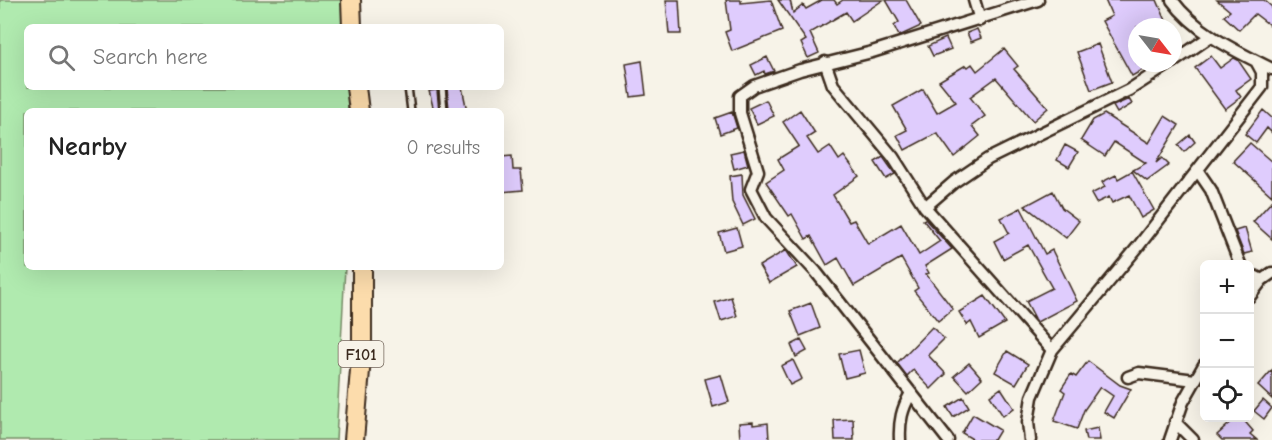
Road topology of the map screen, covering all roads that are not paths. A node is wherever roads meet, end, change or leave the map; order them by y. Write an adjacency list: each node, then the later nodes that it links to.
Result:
1 (351, 0): 6 (main road)
2 (974, 0): 5 (street)
3 (1038, 0): 5 (street)
4 (1172, 0): 7 (street)
5 (980, 20): 10 (street)
6 (352, 24)
7 (1211, 36): 8 (street); 9 (street)
8 (1182, 55)
9 (1256, 61): 11 (street); 19 (street)
10 (825, 62): 20 (street); 31 (street)
11 (1272, 69)
12 (1157, 72): 20 (street)
13 (356, 90): 16 (main road)
14 (408, 90): 17 (lane)
15 (442, 90): 18 (lane)
16 (359, 108)
17 (411, 108)
18 (444, 108)
19 (1198, 171): 21 (street); 27 (street)
20 (926, 207): 27 (street)
21 (1238, 260)
22 (362, 270): 33 (main road, F101)
23 (1272, 273): 25 (street)
24 (1254, 276): 25 (street)
25 (1262, 280): 26 (street)
26 (1254, 291)
27 (1052, 350): 36 (street)
28 (1202, 368): 30 (street)
29 (1128, 377): 30 (street)
30 (1195, 380): 32 (street)
31 (911, 393): 34 (street); 35 (street)
32 (1175, 422): 37 (street); 38 (street)
33 (354, 440)
34 (900, 440)
35 (948, 440)
36 (1030, 440)
37 (1170, 440)
38 (1193, 440)

